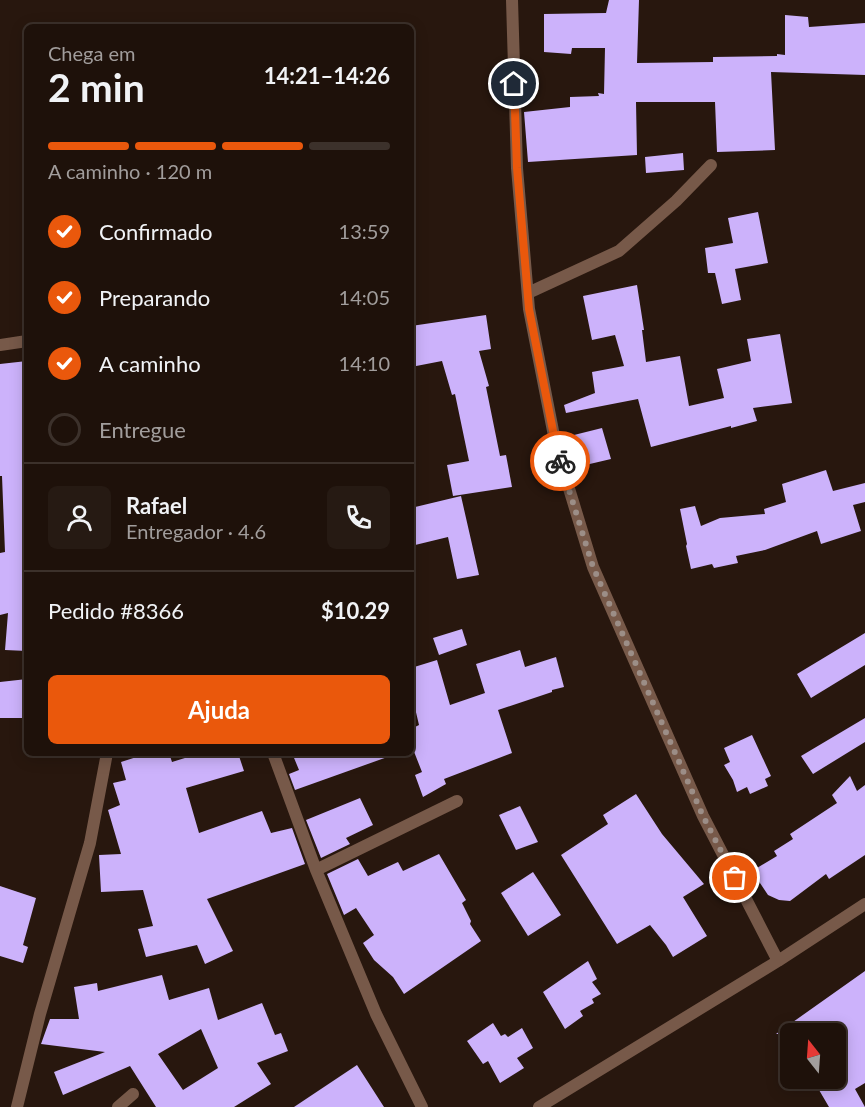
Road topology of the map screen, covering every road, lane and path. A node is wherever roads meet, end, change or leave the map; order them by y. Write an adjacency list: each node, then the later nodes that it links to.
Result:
1 (512, 0): 3 (street)
2 (711, 165): 3 (street)
3 (528, 293): 11 (street)
4 (24, 341): 5 (street)
5 (0, 345)
6 (106, 756): 13 (street)
7 (274, 756): 9 (street)
8 (457, 801): 9 (street)
9 (316, 870): 15 (street)
10 (865, 904): 11 (street)
11 (778, 961): 16 (street)
12 (133, 1094): 14 (street)
13 (16, 1107)
14 (118, 1107)
15 (422, 1107)
16 (539, 1107)

